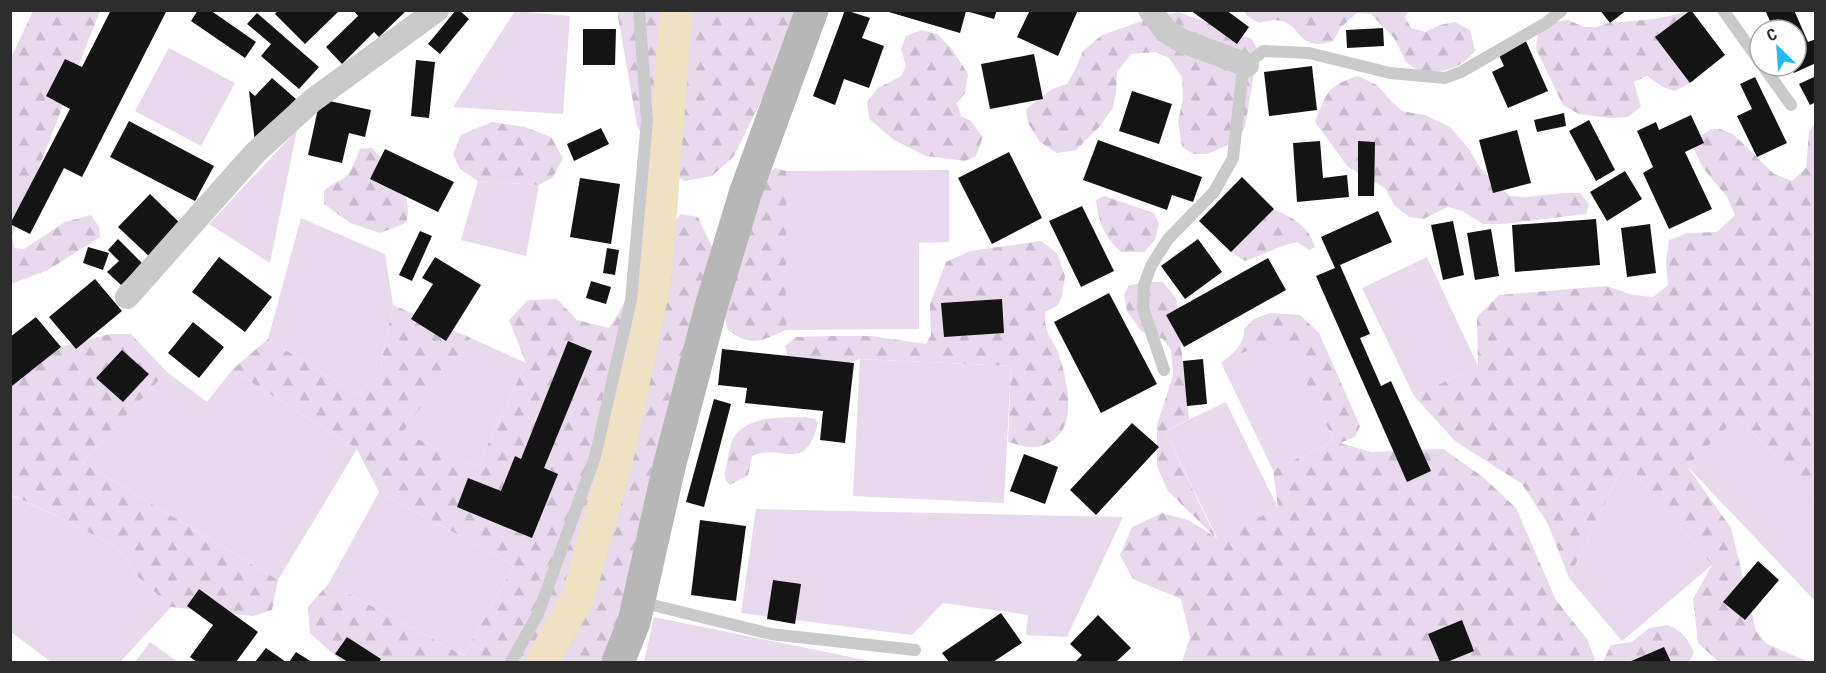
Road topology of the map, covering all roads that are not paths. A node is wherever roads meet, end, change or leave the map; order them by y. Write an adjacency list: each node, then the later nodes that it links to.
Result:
1 (437, 10): 11 (street)
2 (639, 10): 15 (lane)
3 (812, 10): 13 (street)
4 (1150, 10): 8 (street)
5 (1562, 10): 8 (lane)
6 (1723, 10): 7 (lane)
7 (1748, 45)
8 (1247, 64): 12 (lane)
9 (1772, 78): 10 (lane)
10 (1791, 105)
11 (127, 297)
12 (1164, 370)
13 (639, 602): 14 (lane); 16 (street)
14 (915, 650)
15 (511, 663)
16 (618, 663)

